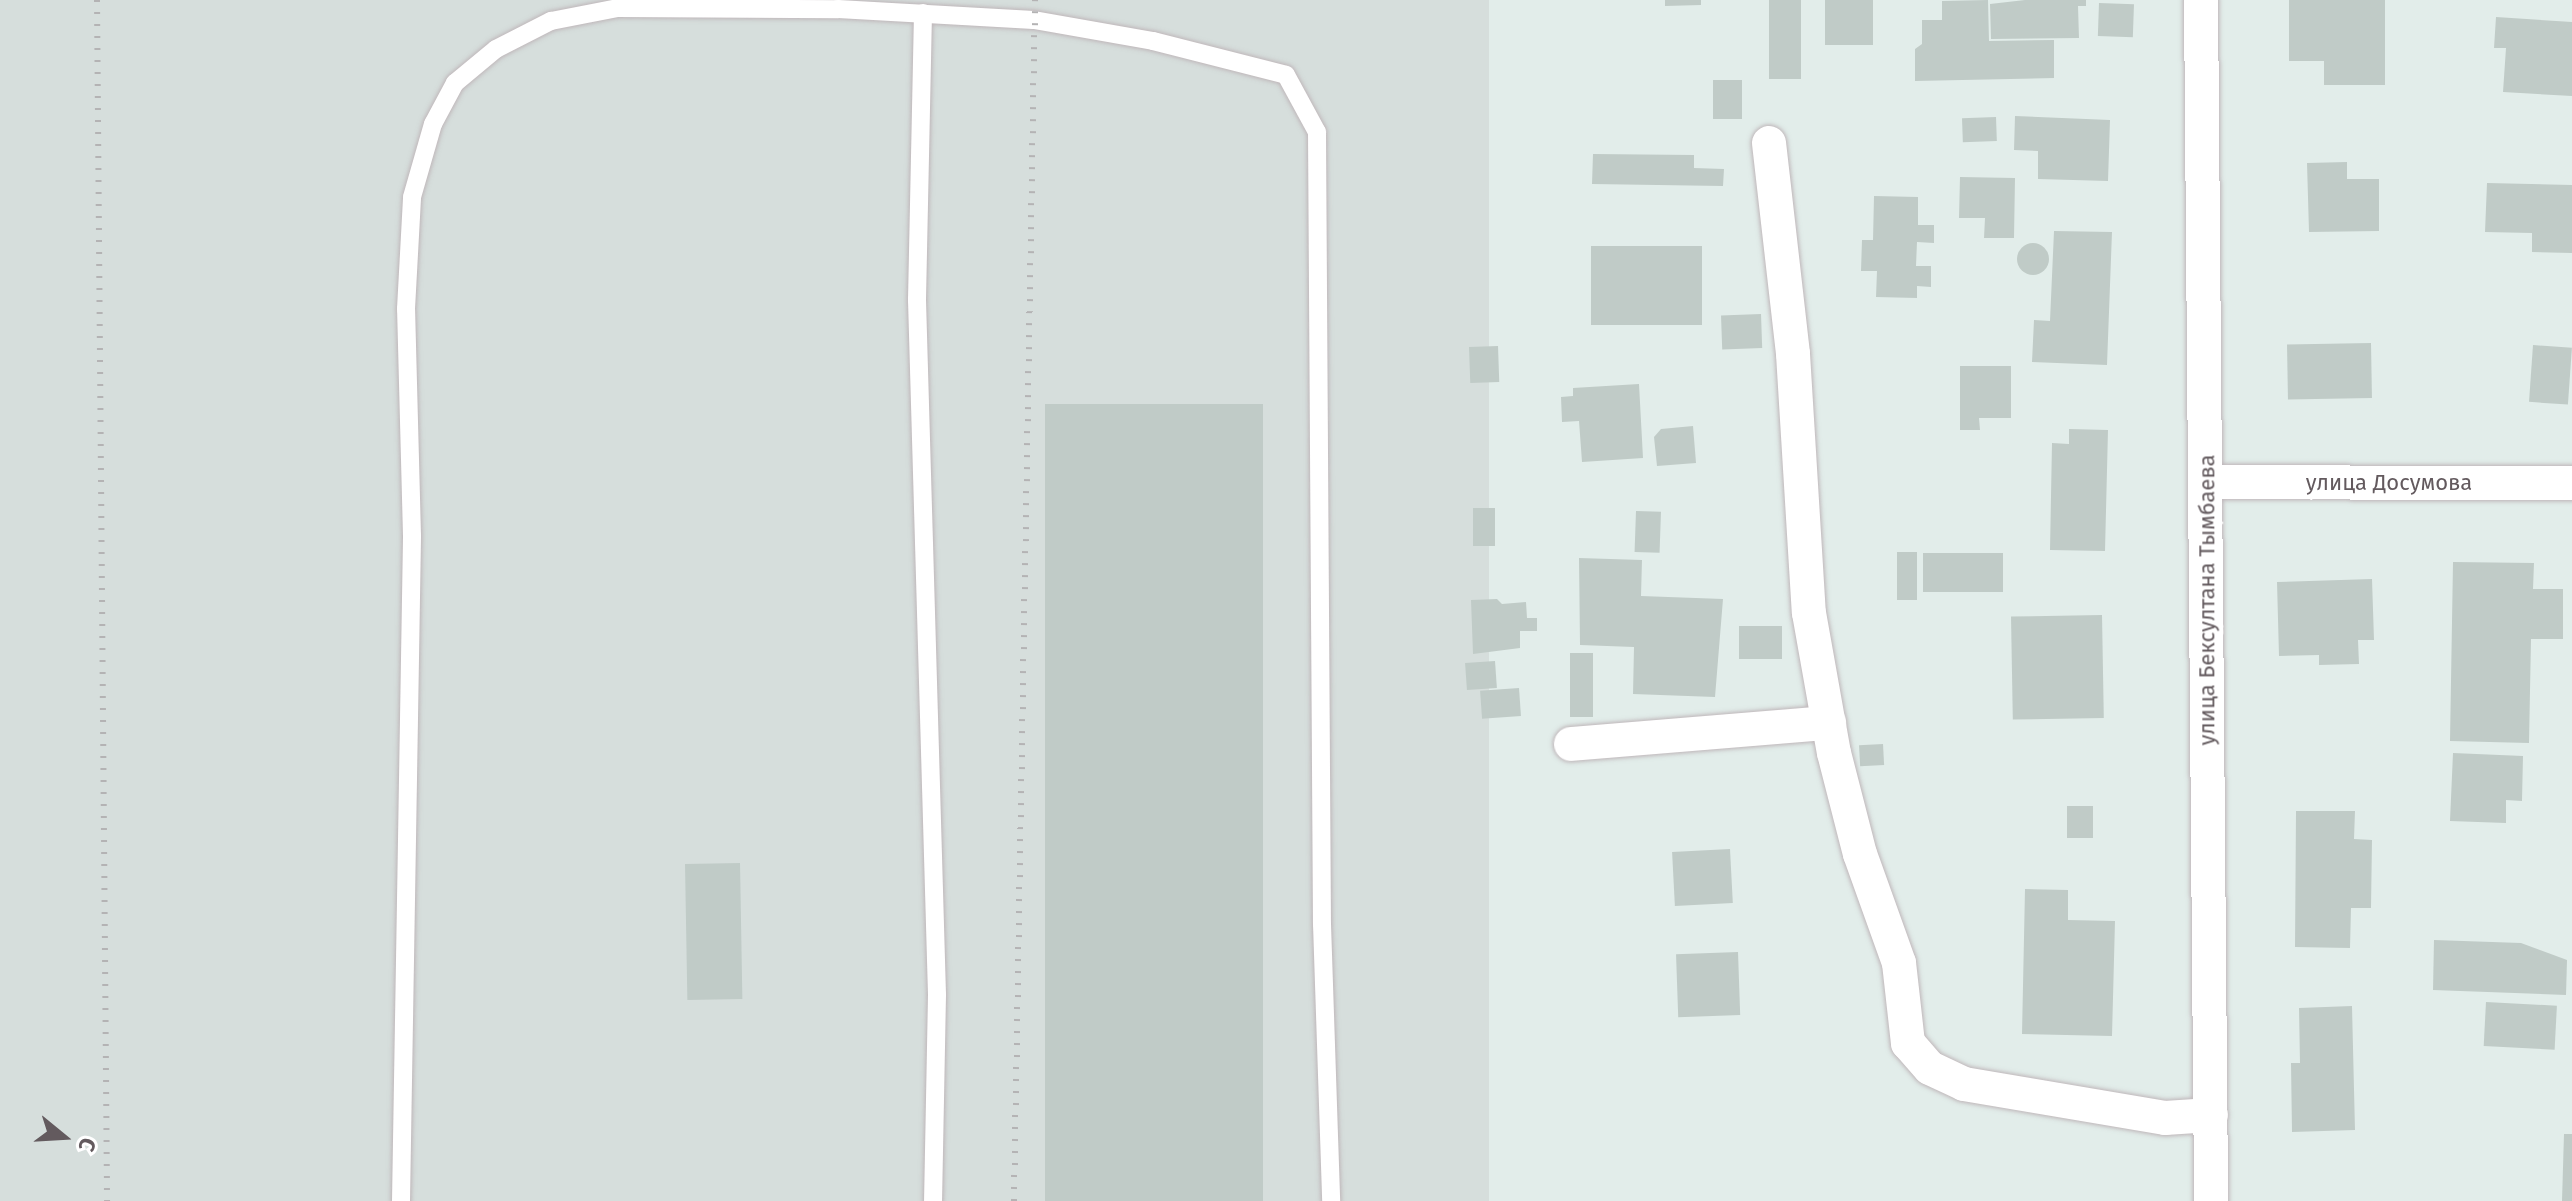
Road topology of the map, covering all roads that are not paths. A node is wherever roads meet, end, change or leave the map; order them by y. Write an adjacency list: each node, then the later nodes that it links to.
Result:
1 (2201, 0): 4 (street, улица Бексултана Тымбаева)
2 (923, 13): 9 (lane); 10 (lane); 11 (lane)
3 (1769, 143): 6 (street)
4 (2206, 482): 5 (street, улица Досумова); 8 (street, улица Бексултана Тымбаева)
5 (2572, 483)
6 (1829, 723): 7 (street); 8 (street)
7 (1571, 744)
8 (2211, 1115): 12 (street, улица Бексултана Тымбаева)
9 (401, 1201)
10 (933, 1201)
11 (1331, 1201)
12 (2211, 1201)

